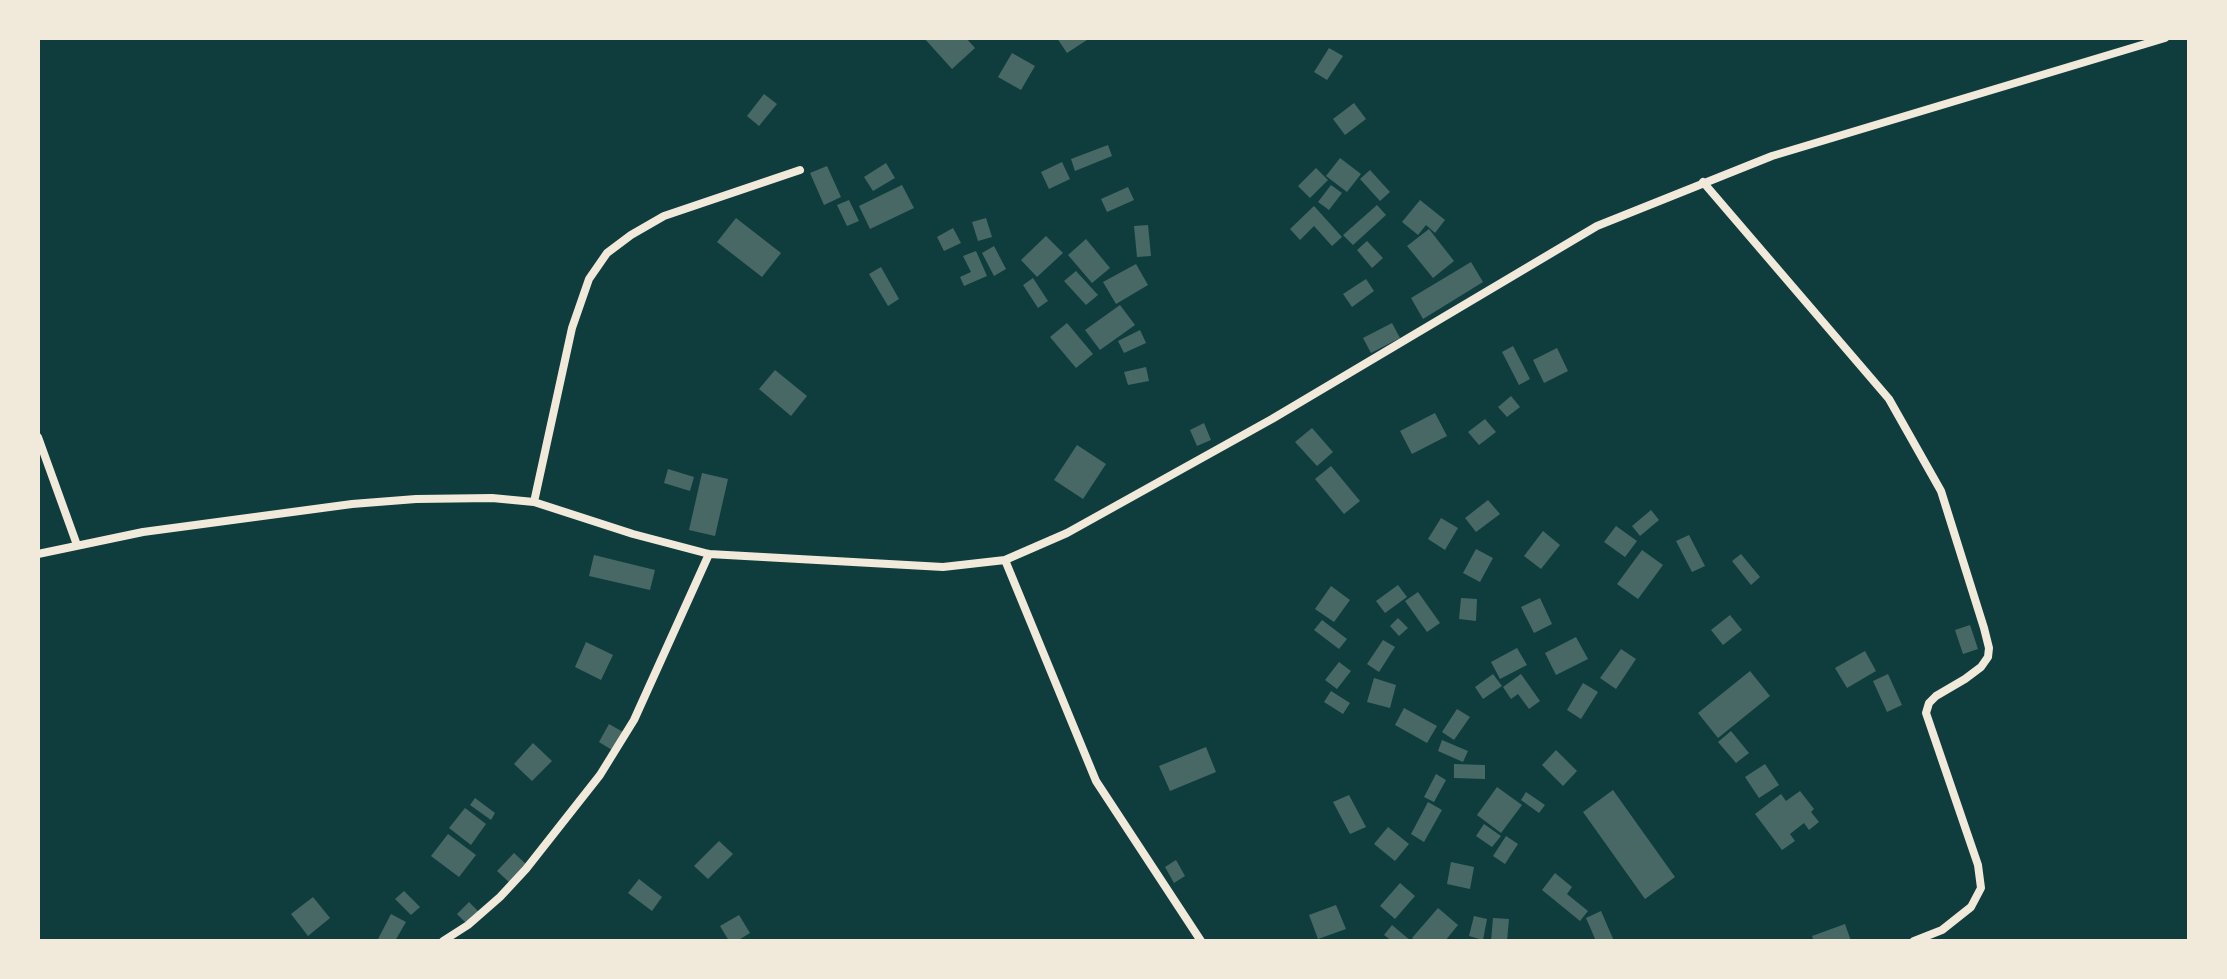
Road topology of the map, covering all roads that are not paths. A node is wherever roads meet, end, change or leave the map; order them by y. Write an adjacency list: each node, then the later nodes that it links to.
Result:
1 (2165, 38): 3 (street)
2 (800, 170): 5 (street)
3 (1703, 182): 9 (street); 14 (street)
4 (38, 437): 6 (street)
5 (534, 502): 6 (street); 8 (street)
6 (77, 545): 7 (street)
7 (38, 554)
8 (709, 554): 9 (street); 10 (street)
9 (1005, 560): 11 (street)
10 (456, 933): 12 (street); 13 (street)
11 (1198, 939)
12 (443, 941)
13 (462, 941)
14 (1914, 941)

